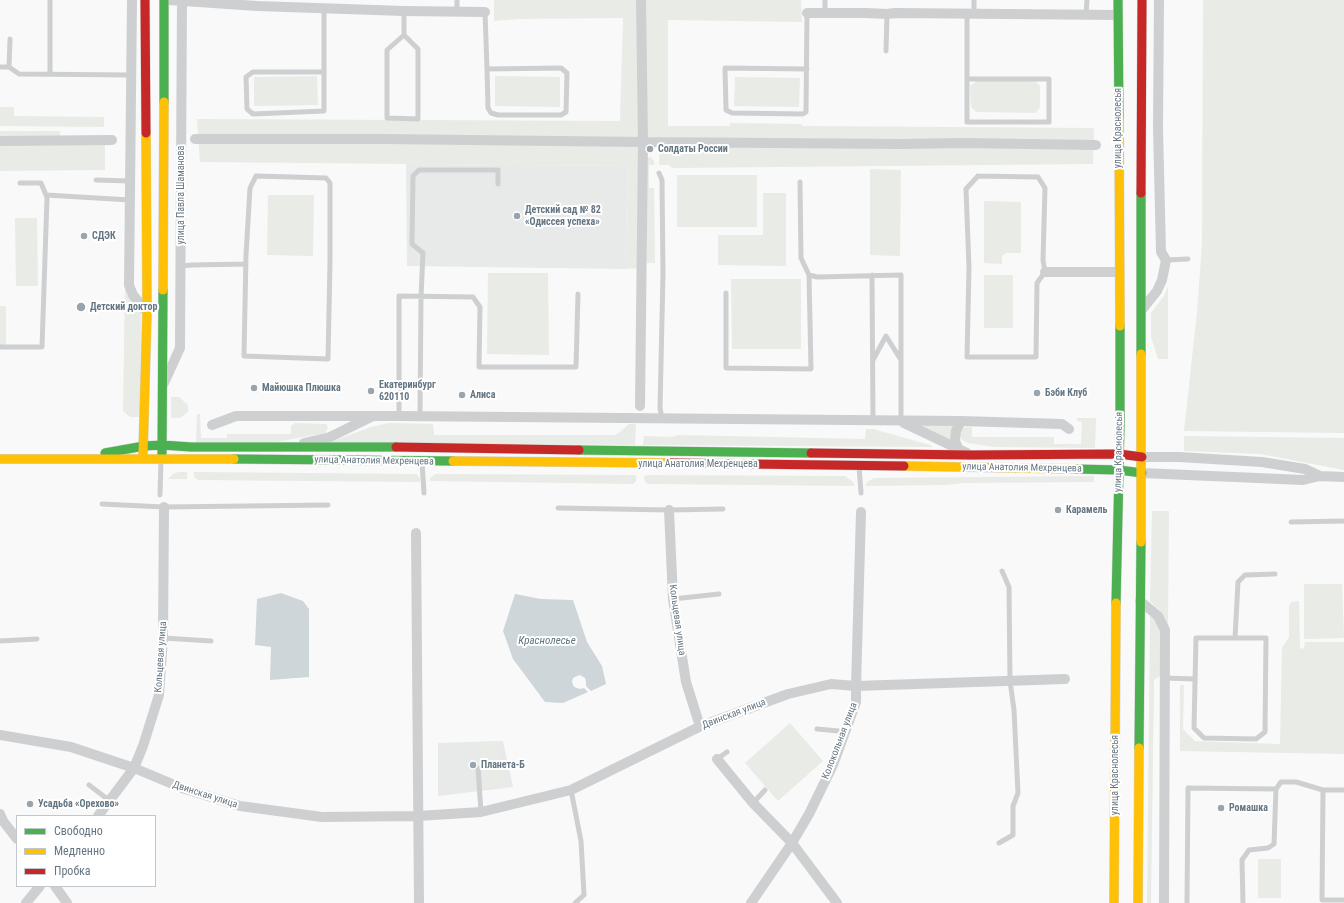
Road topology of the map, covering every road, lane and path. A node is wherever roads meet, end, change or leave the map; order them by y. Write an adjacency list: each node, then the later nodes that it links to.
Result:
1 (50, 0): 34 (lane)
2 (132, 0): 35 (street)
3 (145, 0): 62 (street)
4 (164, 0): 66 (street, улица Павла Шаманова)
5 (169, 0): 6 (street)
6 (182, 0): 15 (street); 53 (street, улица Павла Шаманова)
7 (457, 0): 18 (lane)
8 (642, 0): 40 (street)
9 (825, 0): 21 (lane)
10 (974, 0): 23 (lane)
11 (1087, 0): 24 (lane)
12 (1118, 0): 25 (street, улица Краснолесья)
13 (1142, 0): 61 (street)
14 (1159, 0): 51 (street)
15 (264, 3): 16 (street)
16 (324, 8): 17 (street); 33 (lane)
17 (404, 11): 18 (street); 26 (lane)
18 (457, 12): 19 (street)
19 (485, 12): 31 (lane)
20 (807, 14): 21 (street); 32 (lane)
21 (825, 14): 22 (street)
22 (887, 14): 23 (street); 28 (lane)
23 (970, 14): 24 (street); 36 (lane)
24 (1086, 14): 25 (street)
25 (1118, 15): 55 (street, улица Краснолесья)
26 (404, 35): 26 (lane)
27 (10, 39): 30 (lane)
28 (886, 51)
29 (0, 67): 30 (lane)
30 (9, 67): 34 (lane)
31 (487, 69): 31 (lane)
32 (807, 69): 32 (lane)
33 (324, 72): 33 (lane)
34 (50, 74): 35 (lane)
35 (131, 75): 44 (street)
36 (968, 79): 36 (lane)
37 (195, 139): 40 (street)
38 (112, 140): 39 (street)
39 (0, 141)
40 (642, 142): 41 (street); 67 (street)
41 (1096, 145)
42 (659, 173): 72 (lane)
43 (96, 180): 44 (lane)
44 (130, 182): 49 (street)
45 (800, 182): 56 (lane)
46 (20, 183): 48 (lane)
47 (498, 184): 60 (lane)
48 (46, 195): 49 (lane); 63 (lane)
49 (130, 200): 62 (street)
50 (1188, 259): 51 (lane)
51 (1166, 260): 61 (street)
52 (246, 264): 52 (lane); 53 (lane)
53 (180, 266): 66 (street, улица Павла Шаманова)
54 (1045, 272): 54 (lane); 55 (street)
55 (1119, 272): 84 (street, улица Краснолесья)
56 (809, 275): 57 (lane); 58 (lane)
57 (872, 275): 64 (lane); 65 (lane)
58 (726, 293)
59 (578, 294): 60 (lane)
60 (421, 296): 70 (lane); 71 (lane)
61 (1141, 311): 85 (street)
62 (148, 312): 80 (street)
63 (0, 347)
64 (873, 360): 65 (lane); 73 (lane)
65 (901, 361): 74 (lane)
66 (162, 387): 79 (street, улица Павла Шаманова)
67 (640, 406)
68 (327, 416): 69 (street, улица Анатолия Мехренцева); 76 (street, улица Анатолия Мехренцева); 78 (street)
69 (375, 416): 70 (street, улица Анатолия Мехренцева); 78 (street, улица Анатолия Мехренцева)
70 (399, 416): 71 (street, улица Анатолия Мехренцева)
71 (420, 416): 72 (street, улица Анатолия Мехренцева)
72 (662, 418): 73 (street, улица Анатолия Мехренцева)
73 (873, 421): 74 (street, улица Анатолия Мехренцева)
74 (901, 421): 75 (street, улица Анатолия Мехренцева); 82 (street, улица Анатолия Мехренцева)
75 (961, 421): 77 (street, улица Анатолия Мехренцева); 82 (street, улица Анатолия Мехренцева)
76 (212, 425)
77 (1069, 429)
78 (330, 437): 81 (street, улица Анатолия Мехренцева)
79 (162, 445): 80 (street, улица Анатолия Мехренцева); 81 (street, улица Анатолия Мехренцева); 89 (street, улица Павла Шаманова)
80 (144, 446): 87 (street, улица Анатолия Мехренцева); 88 (street)
81 (290, 446): 83 (street, улица Анатолия Мехренцева)
82 (958, 448): 83 (street, улица Анатолия Мехренцева)
83 (971, 454): 84 (street, улица Анатолия Мехренцева)
84 (1119, 454): 85 (street, улица Анатолия Мехренцева); 92 (street, улица Краснолесья)
85 (1142, 457): 93 (street); 94 (street, улица Анатолия Мехренцева)
86 (0, 459): 87 (street, улица Анатолия Мехренцева)
87 (75, 459): 88 (street, улица Анатолия Мехренцева)
88 (143, 459): 89 (street, улица Анатолия Мехренцева)
89 (161, 459): 90 (street, улица Анатолия Мехренцева); 98 (lane)
90 (422, 461): 91 (street, улица Анатолия Мехренцева); 96 (lane)
91 (859, 465): 92 (street, улица Анатолия Мехренцева); 97 (lane)
92 (1119, 470): 93 (street, улица Анатолия Мехренцева); 156 (street, улица Краснолесья)
93 (1142, 473): 94 (street, улица Анатолия Мехренцева); 113 (street)
94 (1320, 476): 95 (street, улица Анатолия Мехренцева)
95 (1344, 477)
96 (424, 493)
97 (861, 493)
98 (160, 494)
99 (102, 504): 101 (lane)
100 (328, 505): 101 (lane)
101 (164, 507): 114 (street, Кольцевая улица)
102 (558, 508): 104 (lane)
103 (723, 509): 104 (lane)
104 (669, 510): 112 (street, Кольцевая улица)
105 (861, 512): 123 (street, Колокольная улица)
106 (1344, 521): 107 (lane)
107 (1291, 522)
108 (416, 533): 143 (street)
109 (1002, 571): 122 (lane)
110 (1275, 574): 115 (lane)
111 (719, 594): 112 (lane)
112 (672, 599): 124 (street, Кольцевая улица)
113 (1140, 601): 119 (street); 157 (street)
114 (163, 638): 118 (lane); 130 (street, Кольцевая улица)
115 (1235, 638): 121 (lane); 121 (lane)
116 (38, 639): 117 (lane)
117 (0, 641)
118 (211, 641)
119 (1165, 678): 121 (lane); 158 (street)
120 (1065, 679): 122 (street, Двинская улица)
121 (1195, 679)
122 (1010, 681): 123 (street, Двинская улица); 146 (lane)
123 (856, 686): 124 (street, Двинская улица); 126 (street, Колокольная улица)
124 (702, 726): 134 (street, Двинская улица)
125 (817, 729): 126 (lane)
126 (845, 734): 145 (street, Колокольная улица)
127 (0, 735): 130 (street, Двинская улица)
128 (728, 752): 129 (lane)
129 (718, 759): 139 (street)
130 (134, 768): 138 (street, Кольцевая улица); 143 (street, Двинская улица)
131 (478, 768): 140 (lane)
132 (89, 785): 138 (lane)
133 (1276, 789): 136 (lane); 159 (lane); 160 (lane)
134 (571, 790): 140 (street, Двинская улица); 153 (lane)
135 (766, 790): 139 (lane)
136 (1323, 790): 137 (lane); 149 (lane)
137 (1344, 790)
138 (110, 800): 142 (street, Кольцевая улица)
139 (753, 802): 145 (street)
140 (481, 812): 143 (street, Двинская улица)
141 (0, 814): 144 (street)
142 (99, 815)
143 (418, 816): 152 (street)
144 (16, 838)
145 (792, 843): 154 (street, Колокольная улица); 155 (street)
146 (998, 843)
147 (39, 887): 150 (street)
148 (57, 887): 151 (street)
149 (1344, 900)
150 (26, 903)
151 (67, 903)
152 (418, 903)
153 (575, 903)
154 (751, 903)
155 (838, 903)
156 (1114, 903)
157 (1138, 903)
158 (1164, 903)
159 (1187, 903)
160 (1243, 903)

